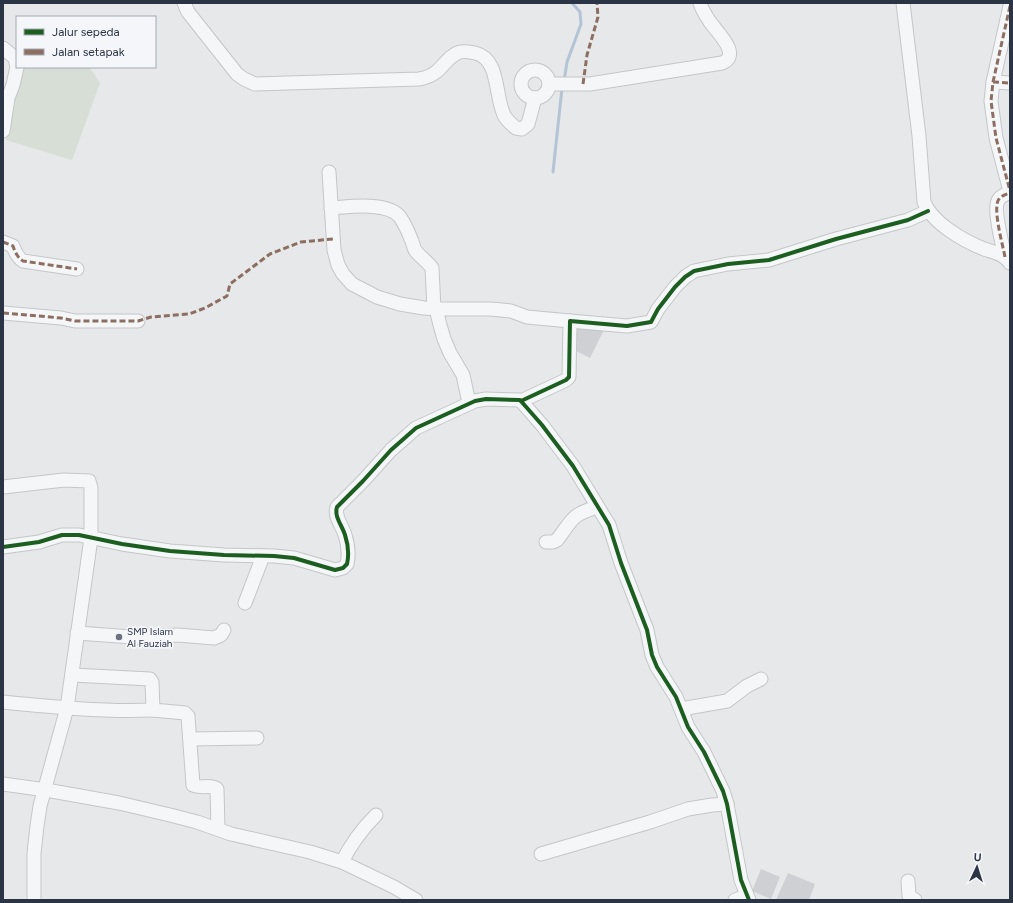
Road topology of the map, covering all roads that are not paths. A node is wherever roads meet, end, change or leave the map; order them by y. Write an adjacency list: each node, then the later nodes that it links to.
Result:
1 (184, 3): 11 (street)
2 (700, 3): 10 (street)
3 (903, 3): 16 (street)
4 (1010, 6): 8 (street)
5 (3, 48): 6 (street)
6 (16, 64)
7 (17, 68): 12 (street)
8 (992, 82): 9 (street); 14 (street)
9 (1010, 83)
10 (552, 84): 11 (street); 11 (street)
11 (535, 98)
12 (3, 131)
13 (329, 172): 15 (street)
14 (1010, 192): 18 (street)
15 (331, 208): 20 (street); 20 (street)
16 (928, 211): 18 (street); 23 (street)
17 (3, 242): 19 (street)
18 (1007, 260)
19 (77, 269)
20 (435, 309): 23 (street); 25 (street)
21 (3, 313): 22 (street)
22 (138, 321)
23 (570, 321): 24 (street)
24 (521, 401): 25 (street); 27 (street)
25 (469, 404): 31 (street)
26 (3, 487): 28 (street)
27 (598, 507): 29 (street); 39 (street)
28 (91, 538): 30 (street); 31 (street); 34 (street)
29 (546, 542)
30 (3, 547)
31 (263, 556): 32 (street)
32 (245, 603)
33 (224, 630): 34 (street)
34 (77, 633): 35 (street)
35 (72, 675): 38 (street); 40 (street)
36 (761, 679): 39 (street)
37 (3, 702): 38 (street)
38 (67, 708): 40 (street); 44 (street)
39 (681, 709): 45 (street)
40 (153, 710): 41 (street)
41 (190, 738): 42 (street); 47 (street)
42 (257, 738)
43 (3, 784): 44 (street)
44 (46, 790): 47 (street); 52 (street)
45 (727, 804): 48 (street); 51 (street)
46 (376, 815): 49 (street)
47 (218, 829): 49 (street)
48 (541, 854)
49 (342, 862): 53 (street)
50 (908, 882): 54 (street)
51 (744, 899)
52 (34, 900)
53 (416, 900)
54 (915, 900)

